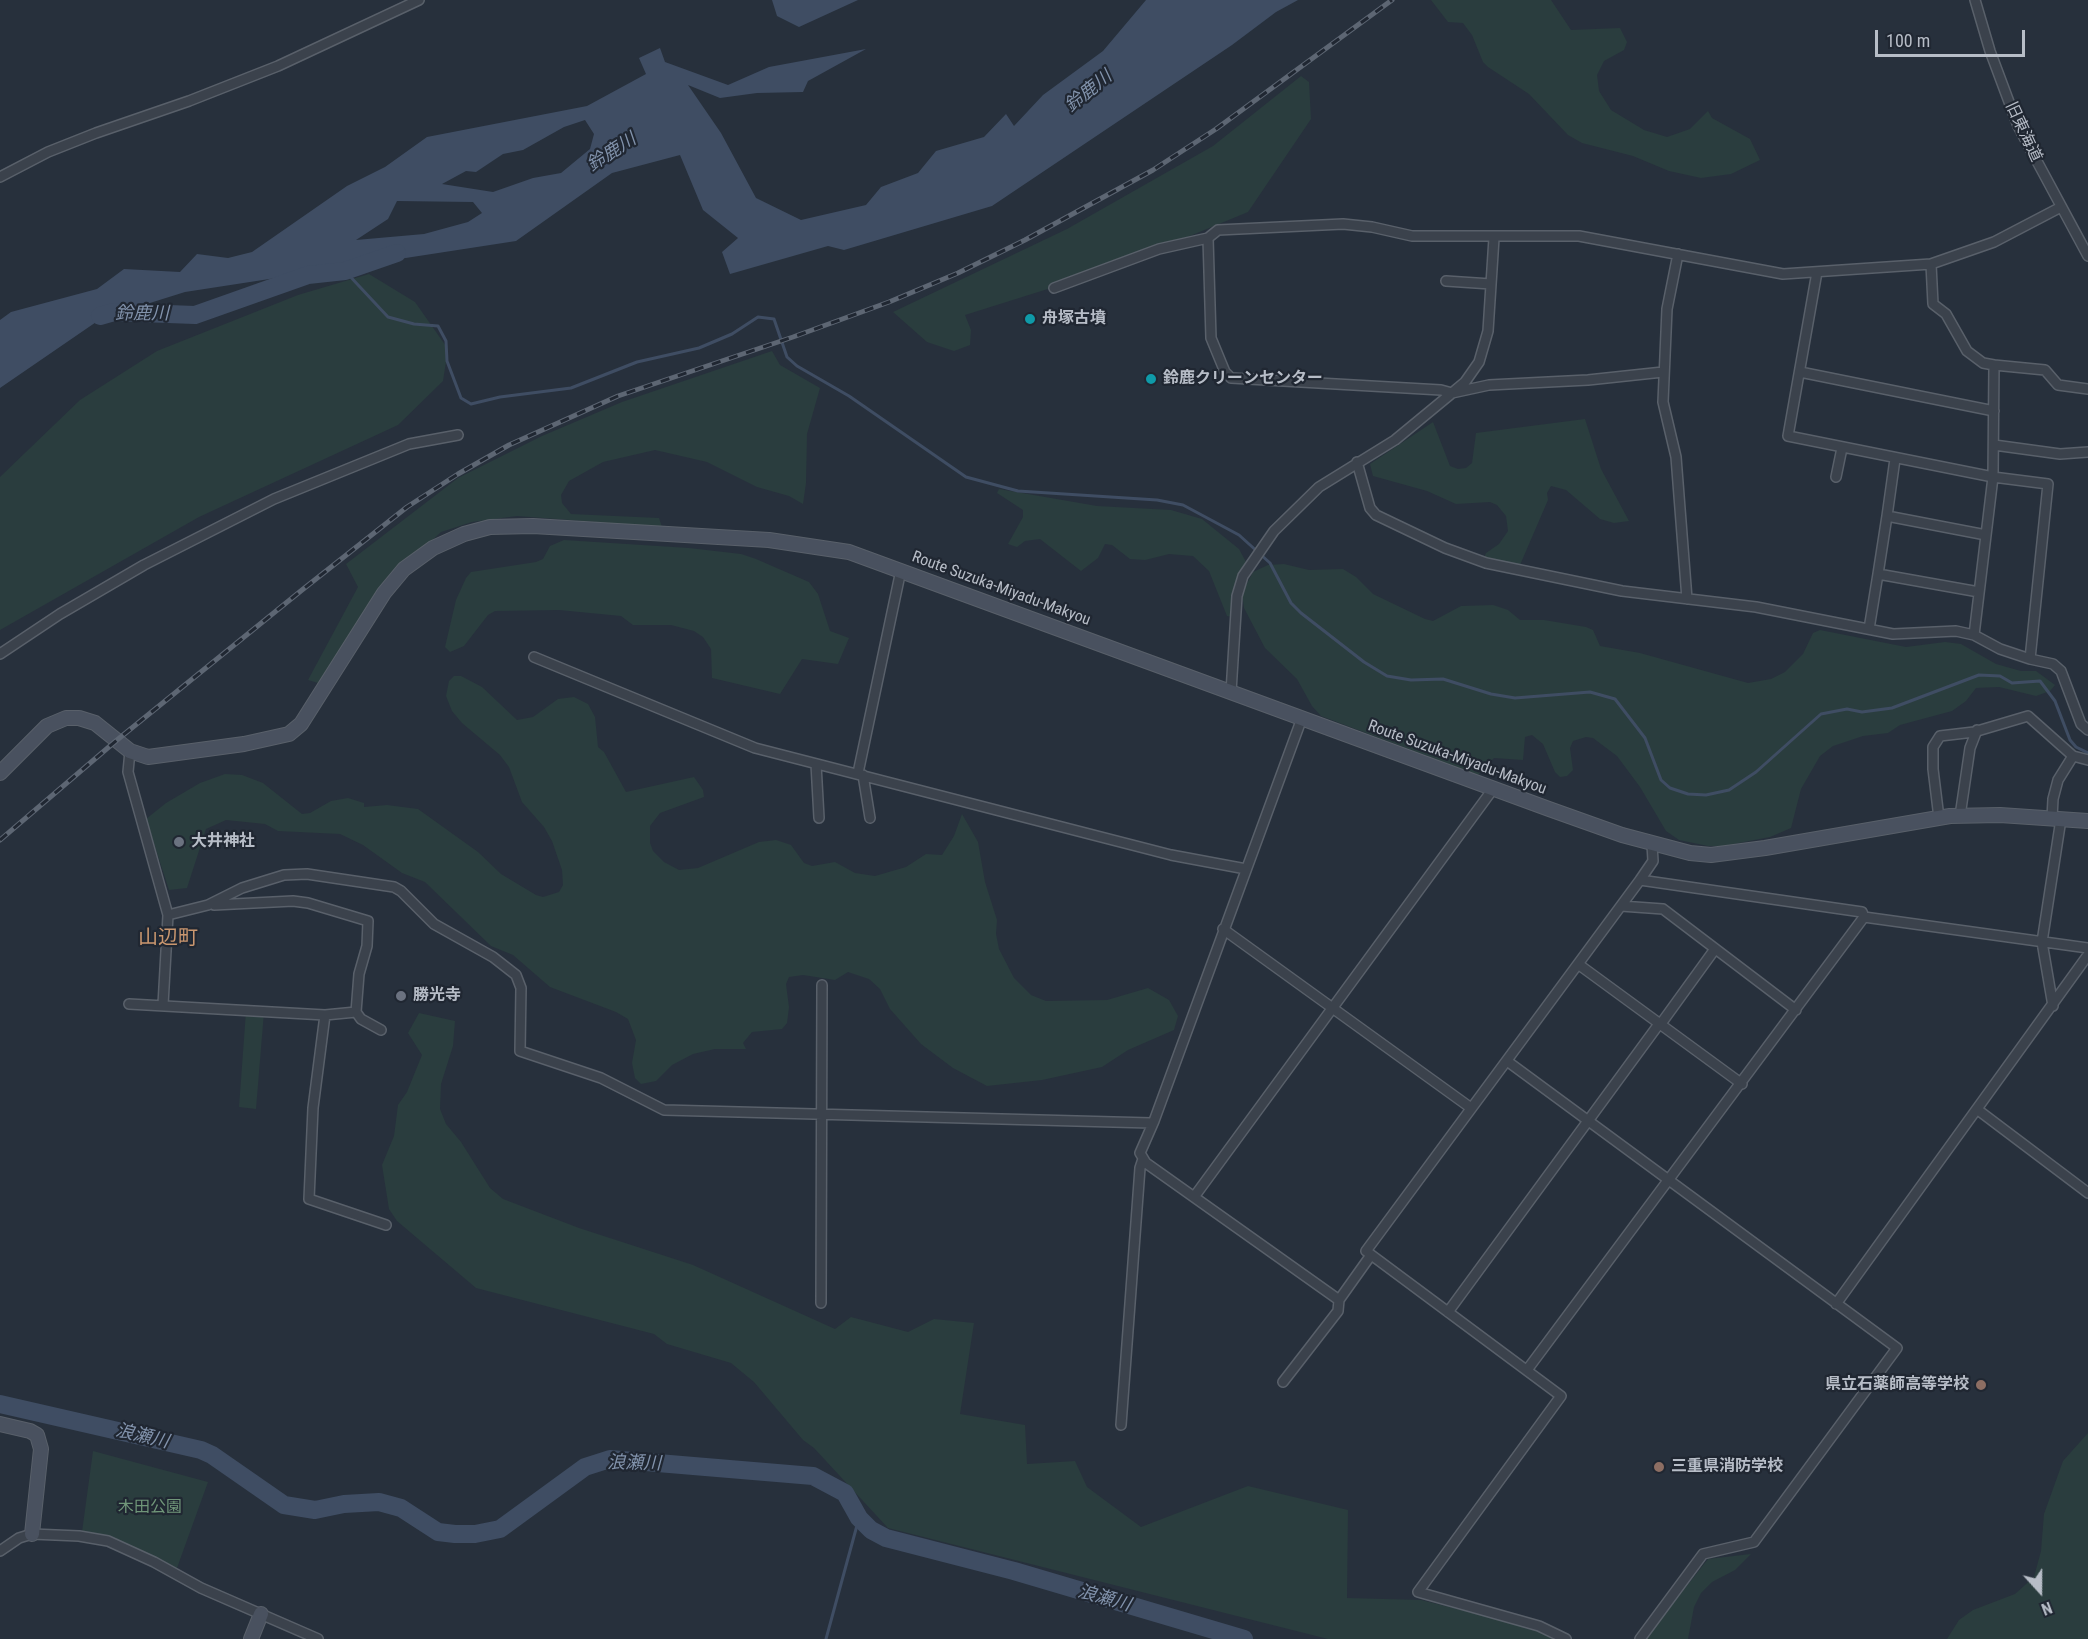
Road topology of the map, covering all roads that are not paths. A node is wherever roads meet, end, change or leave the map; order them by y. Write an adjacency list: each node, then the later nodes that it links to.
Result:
1 (419, 0): 3 (street)
2 (1975, 0): 4 (street, 旧東海道)
3 (0, 177)
4 (2061, 207): 8 (street, 旧東海道); 9 (street)
5 (1208, 238): 6 (street); 13 (street); 18 (street)
6 (1494, 238): 7 (street); 12 (street)
7 (1678, 254): 10 (street); 15 (street)
8 (2088, 256)
9 (1931, 264): 10 (street); 14 (street)
10 (1817, 272): 16 (street)
11 (1446, 281): 12 (street)
12 (1491, 284): 18 (street)
13 (1054, 288)
14 (1994, 365): 17 (street); 19 (street)
15 (1663, 372): 18 (street); 33 (street)
16 (1800, 372): 19 (street); 22 (street)
17 (2088, 390)
18 (1452, 393): 25 (street)
19 (1994, 411): 21 (street)
20 (458, 435): 36 (street)
21 (1994, 446): 23 (street); 27 (street)
22 (1842, 448): 24 (street); 26 (street)
23 (2088, 452)
24 (1895, 459): 27 (street); 28 (street)
25 (1357, 462): 33 (street); 39 (street)
26 (1836, 477)
27 (1993, 477): 29 (street); 38 (street)
28 (1887, 516): 29 (street); 31 (street)
29 (1986, 535): 32 (street)
30 (901, 570): 39 (main road, Route Suzuka-Miyadu-Makyou); 43 (main road, Route Suzuka-Miyadu-Makyou); 48 (street)
31 (1878, 574): 32 (street); 34 (street)
32 (1979, 592): 35 (street)
33 (1687, 599): 34 (street)
34 (1869, 629): 35 (street)
35 (1974, 635): 38 (street)
36 (0, 654)
37 (534, 657): 46 (street)
38 (2030, 659): 42 (street)
39 (1231, 692): 40 (main road, Route Suzuka-Miyadu-Makyou)
40 (1302, 718): 49 (main road, Route Suzuka-Miyadu-Makyou); 57 (street)
41 (1977, 730): 44 (street); 50 (street); 53 (street)
42 (2088, 730)
43 (130, 751): 47 (main road, Route Suzuka-Miyadu-Makyou); 61 (street)
44 (2073, 756): 45 (street); 54 (street)
45 (2088, 760)
46 (816, 764): 48 (street); 51 (street)
47 (0, 773)
48 (860, 774): 52 (street); 57 (street)
49 (1493, 789): 56 (main road, Route Suzuka-Miyadu-Makyou); 73 (street)
50 (1960, 816): 53 (main road, Route Suzuka-Miyadu-Makyou); 54 (main road, Route Suzuka-Miyadu-Makyou)
51 (819, 818)
52 (870, 818)
53 (1939, 818): 56 (main road, Route Suzuka-Miyadu-Makyou)
54 (2056, 818): 55 (main road, Route Suzuka-Miyadu-Makyou); 64 (street)
55 (2088, 821)
56 (1652, 844): 58 (street)
57 (1246, 869): 63 (street)
58 (1640, 880): 60 (street); 62 (street)
59 (208, 905): 61 (street); 75 (street); 83 (street)
60 (1621, 906): 66 (street); 68 (street)
61 (168, 915): 71 (street)
62 (1864, 917): 64 (street); 74 (street)
63 (1223, 929): 73 (street); 85 (street)
64 (2042, 942): 65 (street); 72 (street)
65 (2088, 948)
66 (1715, 949): 74 (street); 77 (street)
67 (2088, 955): 72 (street)
68 (1578, 964): 77 (street); 79 (street)
69 (822, 985): 83 (street)
70 (129, 1004): 71 (street)
71 (163, 1005): 76 (street)
72 (2053, 1006): 82 (street)
73 (1333, 1009): 81 (street); 89 (street)
74 (1796, 1010): 80 (street)
75 (356, 1012): 76 (street); 78 (street)
76 (326, 1015): 90 (street)
77 (1659, 1024): 80 (street); 84 (street)
78 (381, 1030)
79 (1507, 1061): 81 (street); 84 (street)
80 (1742, 1083): 87 (street)
81 (1471, 1108): 91 (street)
82 (1977, 1110): 88 (street); 94 (street)
83 (822, 1114): 85 (street); 93 (street)
84 (1588, 1121): 87 (street); 95 (street)
85 (1151, 1123): 86 (street)
86 (1143, 1159): 89 (street); 99 (street)
87 (1669, 1181): 94 (street); 96 (street)
88 (2088, 1193)
89 (1194, 1197): 92 (street)
90 (386, 1225)
91 (1371, 1255): 92 (street); 95 (street)
92 (1339, 1300): 97 (street)
93 (821, 1303)
94 (1836, 1304): 106 (street)
95 (1448, 1312): 96 (street)
96 (1527, 1370): 105 (street)
97 (1283, 1382)
98 (0, 1424): 100 (main road)
99 (1121, 1425)
100 (32, 1534): 101 (street); 102 (street)
101 (0, 1551)
102 (261, 1614): 103 (main road); 104 (street)
103 (251, 1639)
104 (318, 1639)
105 (1566, 1639)
106 (1640, 1639)

